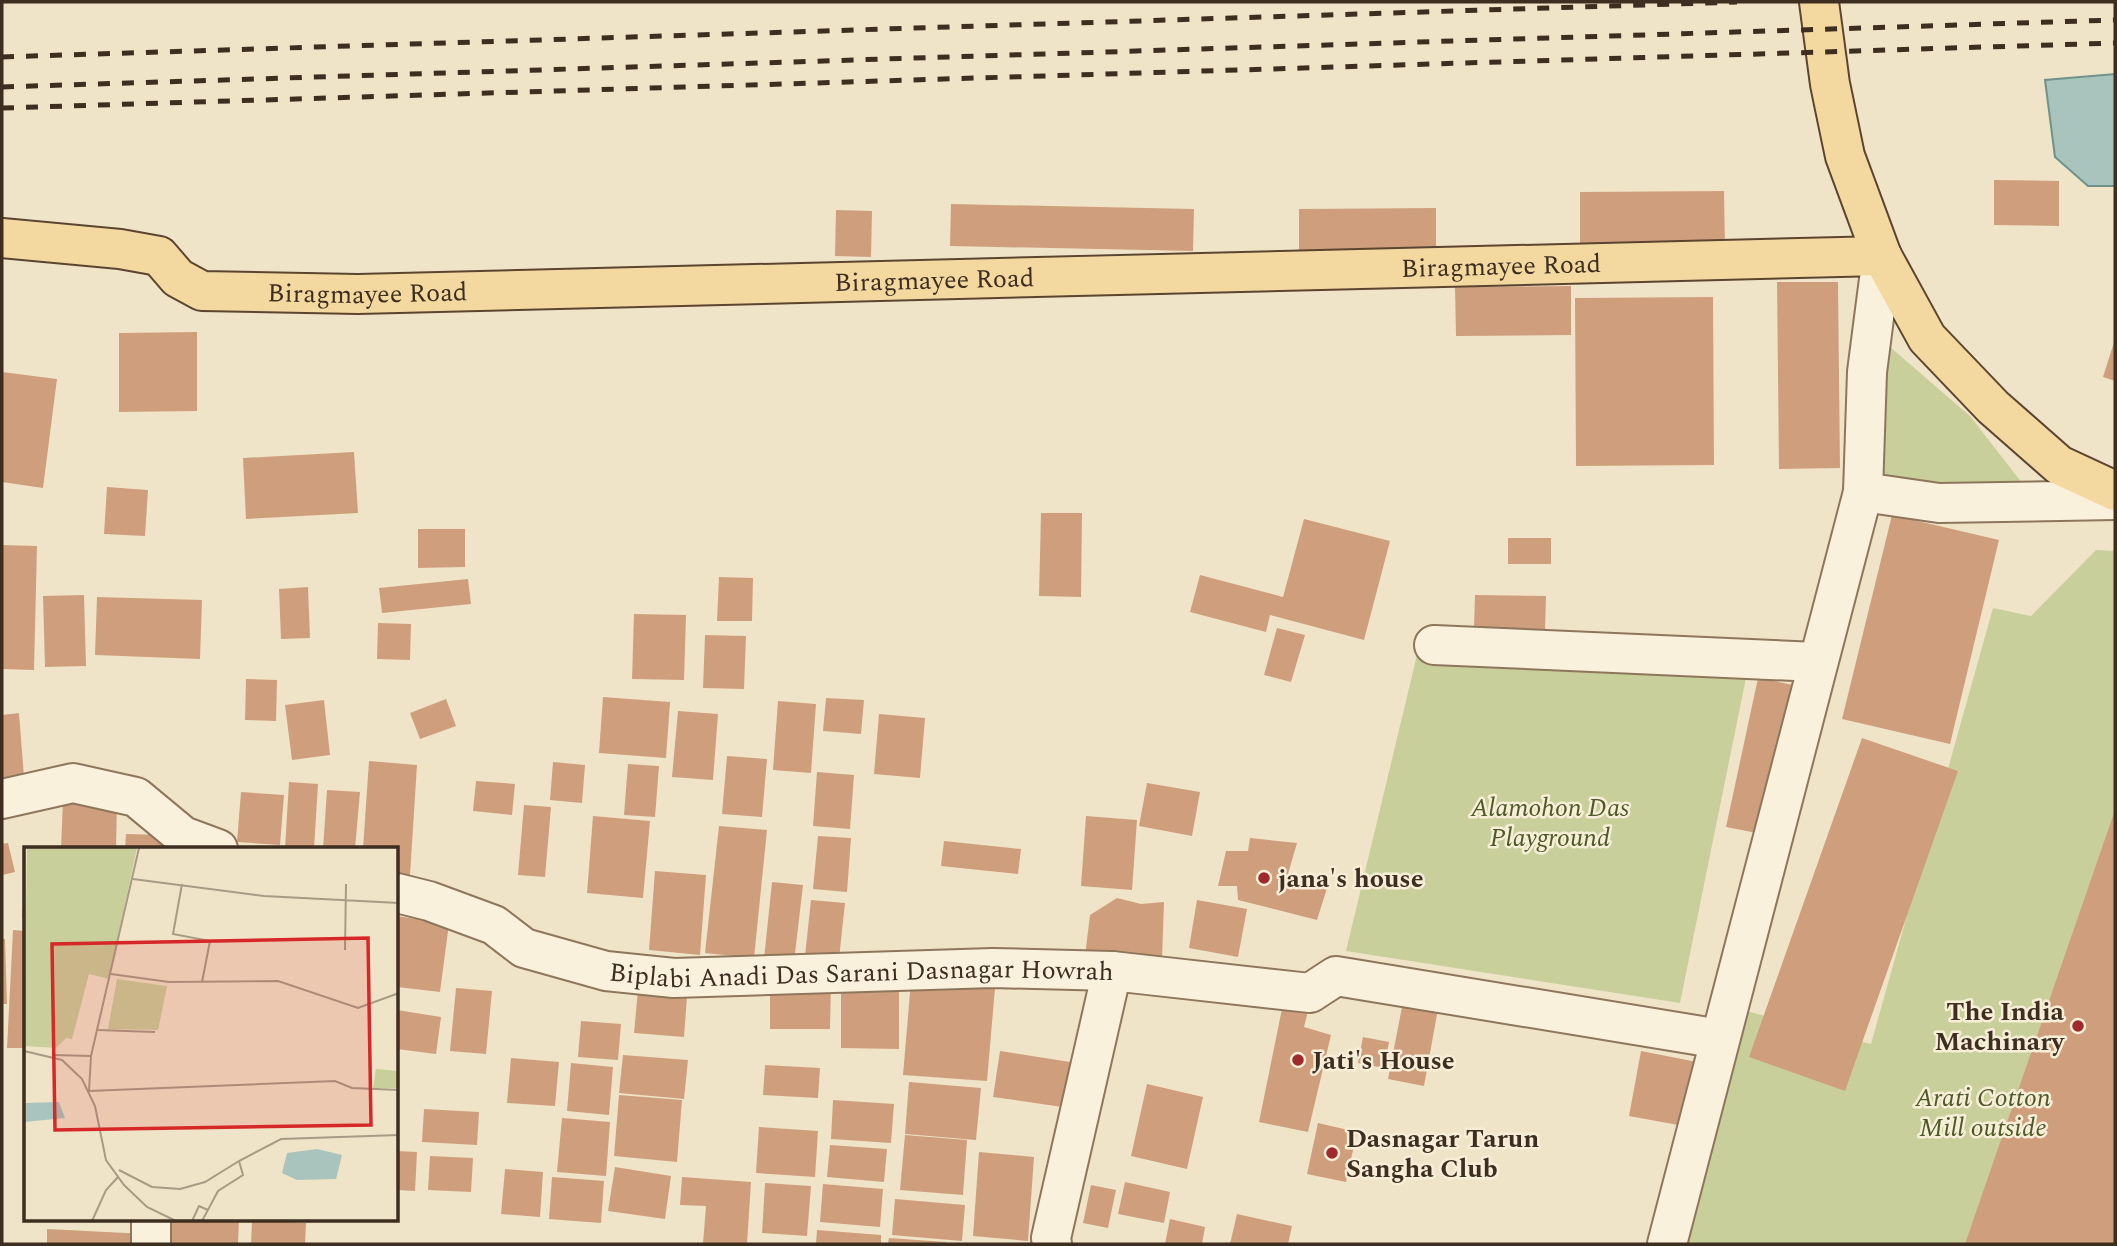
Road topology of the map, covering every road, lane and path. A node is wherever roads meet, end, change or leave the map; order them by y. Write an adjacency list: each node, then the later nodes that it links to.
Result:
1 (1819, 2): 3 (main road)
2 (2, 238): 3 (main road, Biragmayee Road)
3 (1882, 256): 4 (main road); 5 (street)
4 (2115, 491)
5 (1863, 492): 6 (street); 8 (street)
6 (2115, 500)
7 (1434, 645): 8 (street)
8 (1817, 662): 13 (street)
9 (2, 799): 10 (street)
10 (213, 847)
11 (399, 894): 12 (street, Biplabi Anadi Das Sarani Dasnagar Howrah)
12 (1112, 971): 13 (street, Biplabi Anadi Das Sarani Dasnagar Howrah); 16 (street)
13 (1720, 1039): 17 (street)
14 (151, 1222): 15 (street)
15 (151, 1244)
16 (1052, 1244)
17 (1667, 1244)

